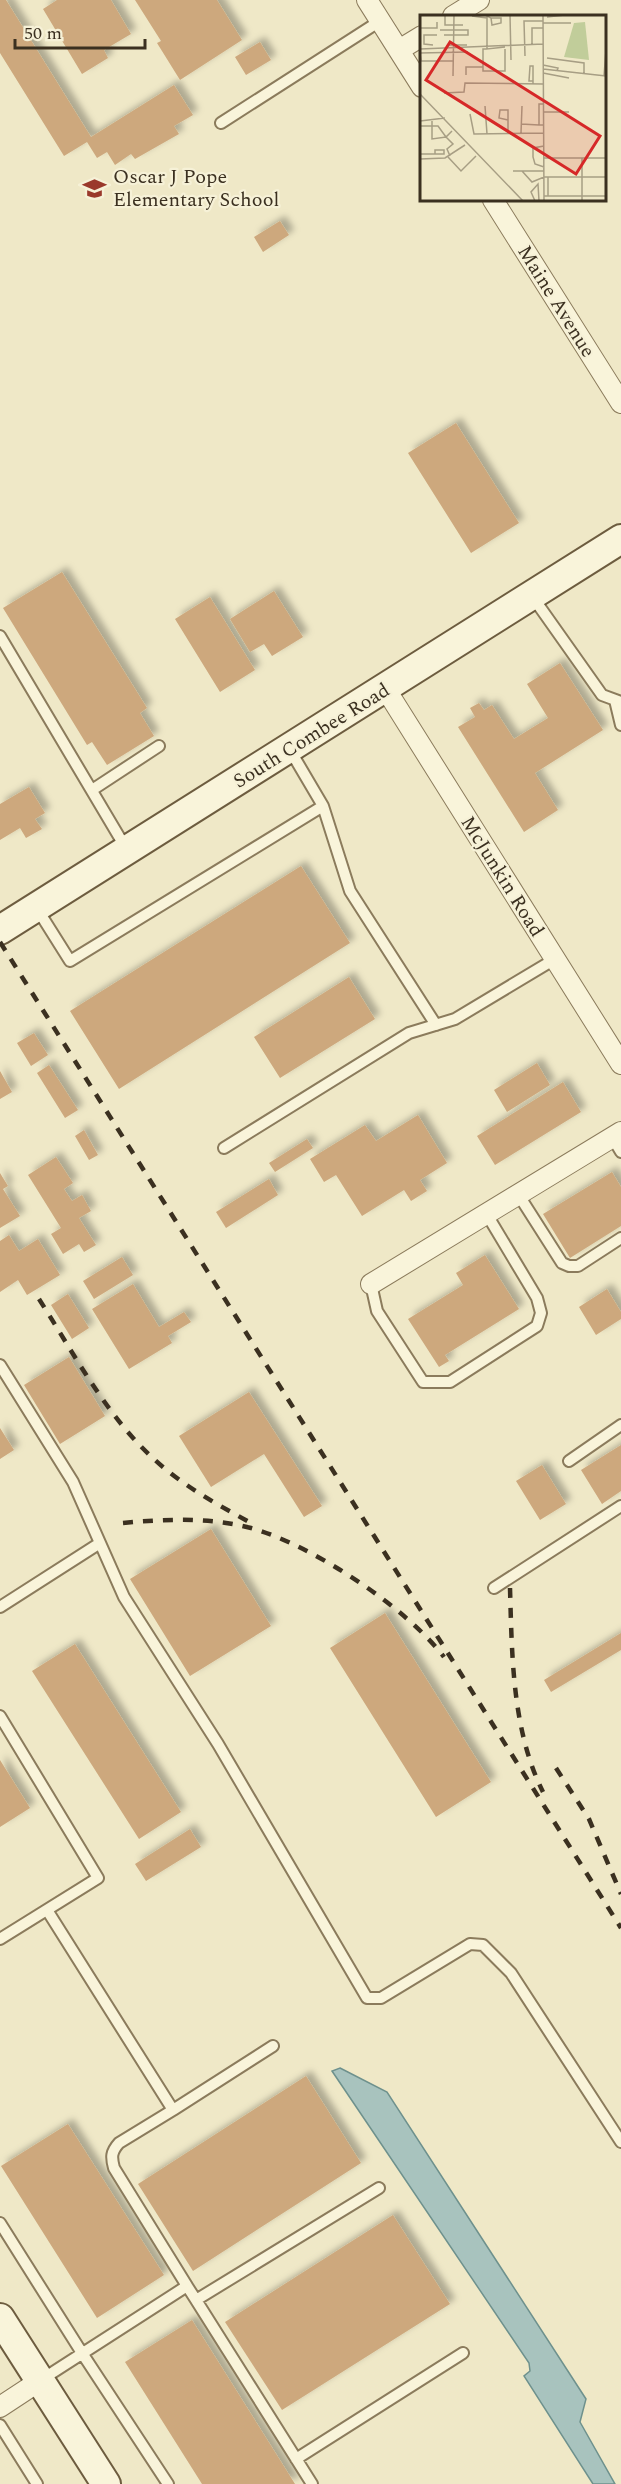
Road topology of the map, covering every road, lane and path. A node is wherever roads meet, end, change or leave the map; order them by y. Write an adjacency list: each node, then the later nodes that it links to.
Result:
1 (367, 0): 4 (street)
2 (479, 0): 3 (street)
3 (455, 15)
4 (380, 21): 6 (street); 8 (lane)
5 (420, 37): 6 (street)
6 (399, 51): 7 (street)
7 (420, 84)
8 (221, 123)
9 (494, 201): 10 (street, Maine Avenue)
10 (621, 403)
11 (621, 538): 12 (main road, South Combee Road)
12 (532, 596): 14 (main road, South Combee Road); 15 (lane)
13 (0, 636): 19 (lane)
14 (385, 688): 18 (main road, South Combee Road); 24 (street, McJunkin Road)
15 (618, 701): 16 (lane)
16 (621, 725)
17 (159, 746): 19 (lane)
18 (289, 748): 20 (lane); 21 (main road, South Combee Road)
19 (92, 790): 21 (lane)
20 (323, 806): 22 (lane); 25 (lane)
21 (128, 850): 22 (main road, South Combee Road)
22 (36, 907): 23 (main road, South Combee Road)
23 (0, 930)
24 (555, 960): 25 (lane); 26 (street, McJunkin Road)
25 (436, 1025): 28 (lane)
26 (621, 1064)
27 (618, 1140): 29 (street)
28 (224, 1148)
29 (518, 1194): 30 (street); 31 (lane)
30 (486, 1214): 32 (street); 32 (lane)
31 (621, 1238)
32 (371, 1284)
33 (0, 1365): 37 (lane)
34 (621, 1425): 35 (lane)
35 (569, 1461)
36 (621, 1506): 38 (lane)
37 (100, 1543): 39 (lane); 45 (lane)
38 (495, 1588)
39 (0, 1607)
40 (0, 1716): 41 (lane)
41 (47, 1910): 42 (lane); 44 (lane)
42 (0, 1939)
43 (273, 2046): 44 (lane)
44 (173, 2110): 48 (lane)
45 (621, 2142)
46 (379, 2187): 49 (lane)
47 (0, 2223): 51 (lane)
48 (187, 2286): 49 (lane); 51 (lane)
49 (196, 2300): 56 (lane)
50 (0, 2318): 53 (main road)
51 (82, 2353): 53 (lane); 59 (lane)
52 (463, 2353): 56 (lane)
53 (41, 2380): 54 (street); 58 (main road)
54 (0, 2407)
55 (0, 2425): 57 (lane)
56 (296, 2459): 60 (lane)
57 (37, 2484)
58 (106, 2484)
59 (168, 2484)
60 (312, 2484)

